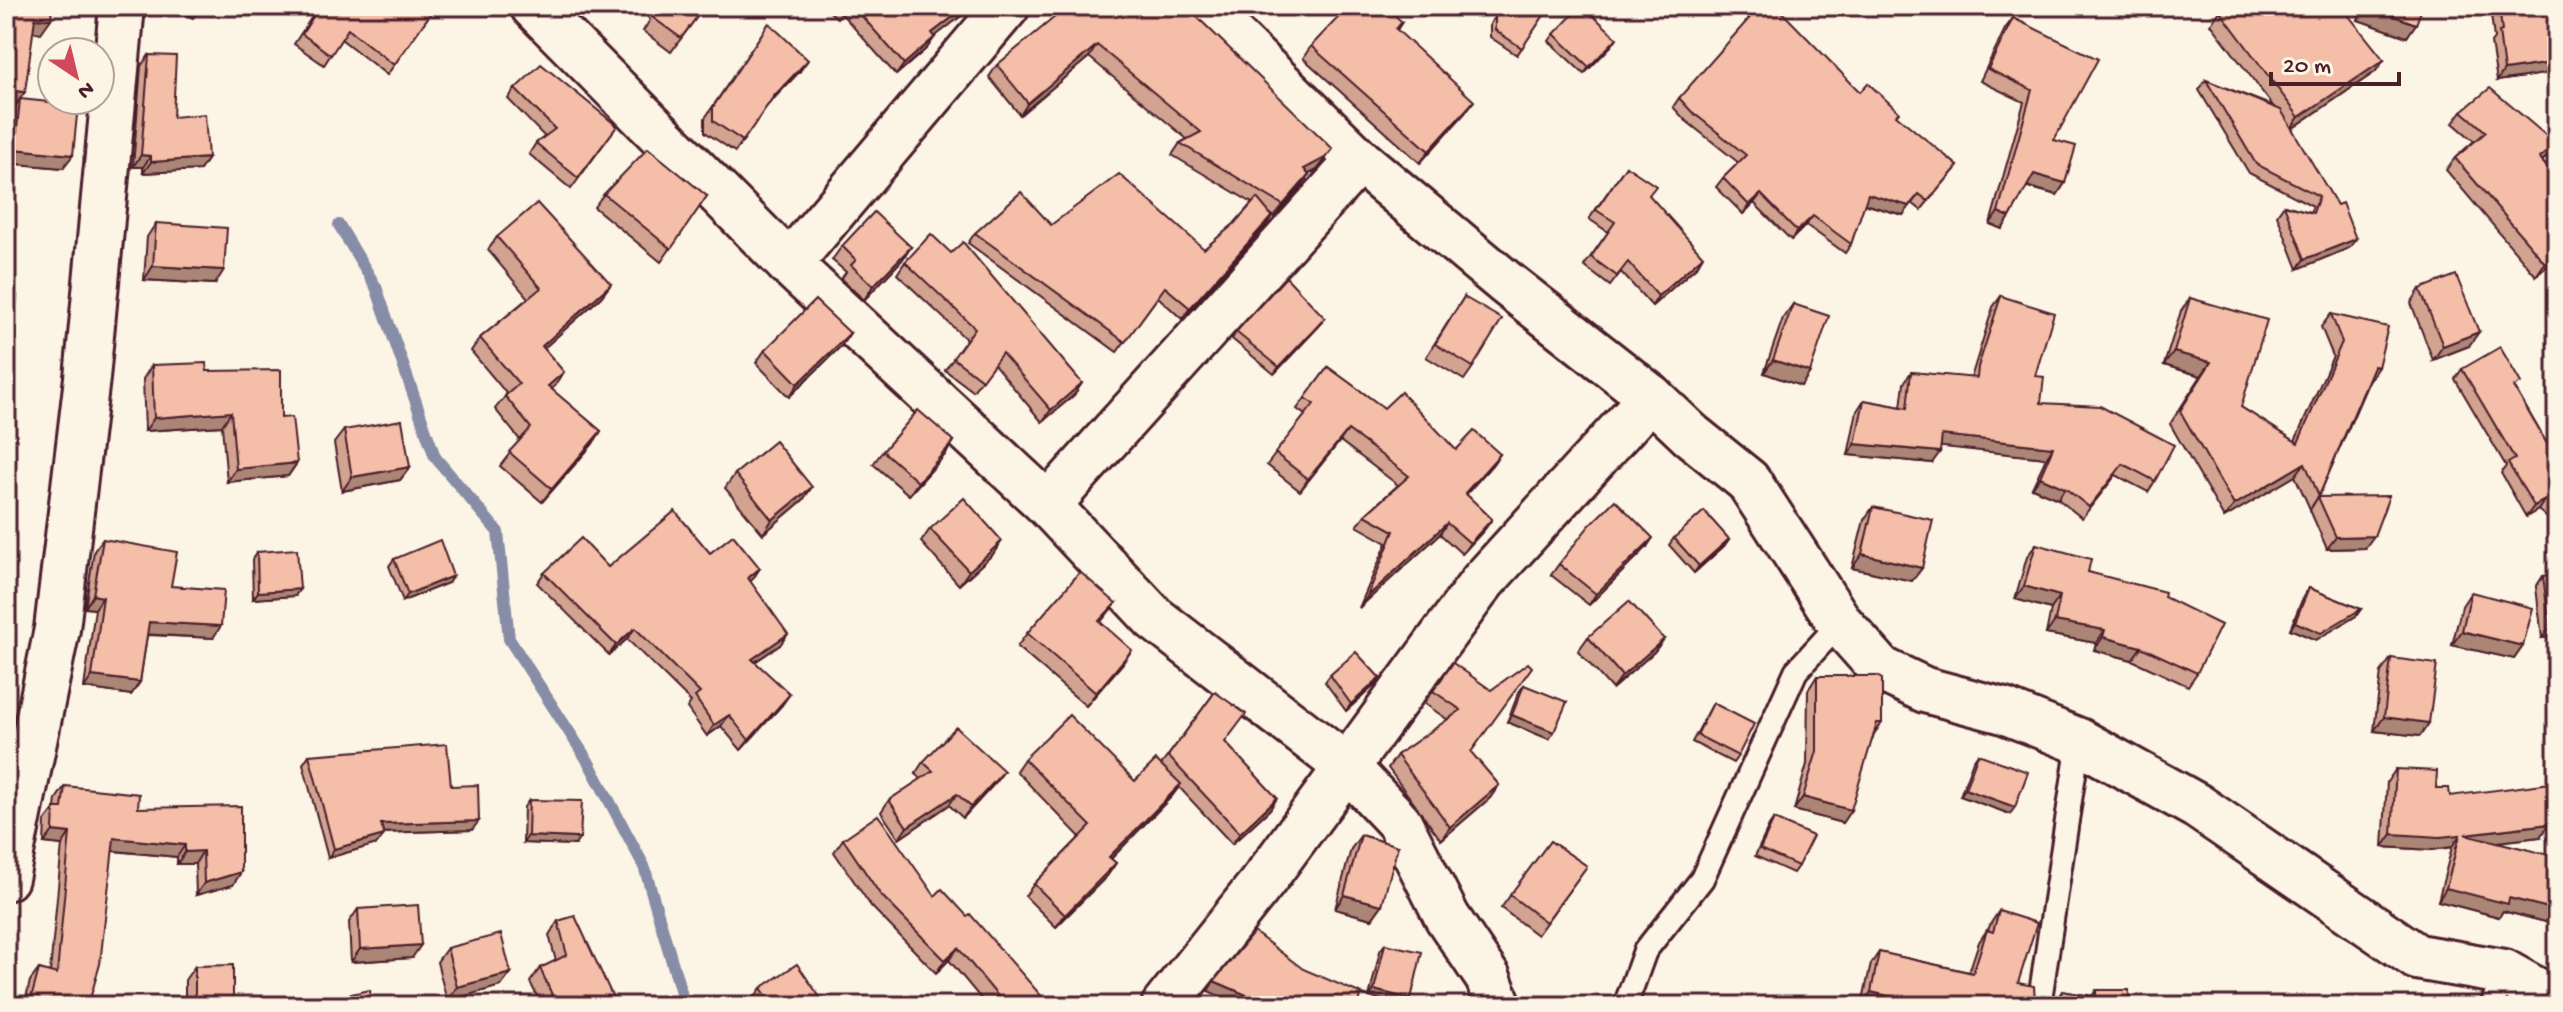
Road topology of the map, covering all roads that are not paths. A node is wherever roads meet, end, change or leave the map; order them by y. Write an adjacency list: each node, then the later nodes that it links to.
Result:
1 (122, 6): 12 (street)
2 (533, 6): 6 (street)
3 (1007, 6): 6 (street)
4 (1220, 13): 5 (street)
5 (1359, 160): 7 (street); 8 (street)
6 (789, 264): 8 (street)
7 (1651, 397): 9 (street); 11 (street)
8 (1048, 505): 11 (street)
9 (1840, 623): 10 (street); 17 (lane)
10 (2079, 741): 13 (street); 18 (lane)
11 (1347, 767): 15 (street); 16 (street)
12 (6, 878)
13 (2498, 989): 14 (street)
14 (2557, 1002)
15 (1164, 1006)
16 (1499, 1006)
17 (1625, 1006)
18 (2039, 1006)

